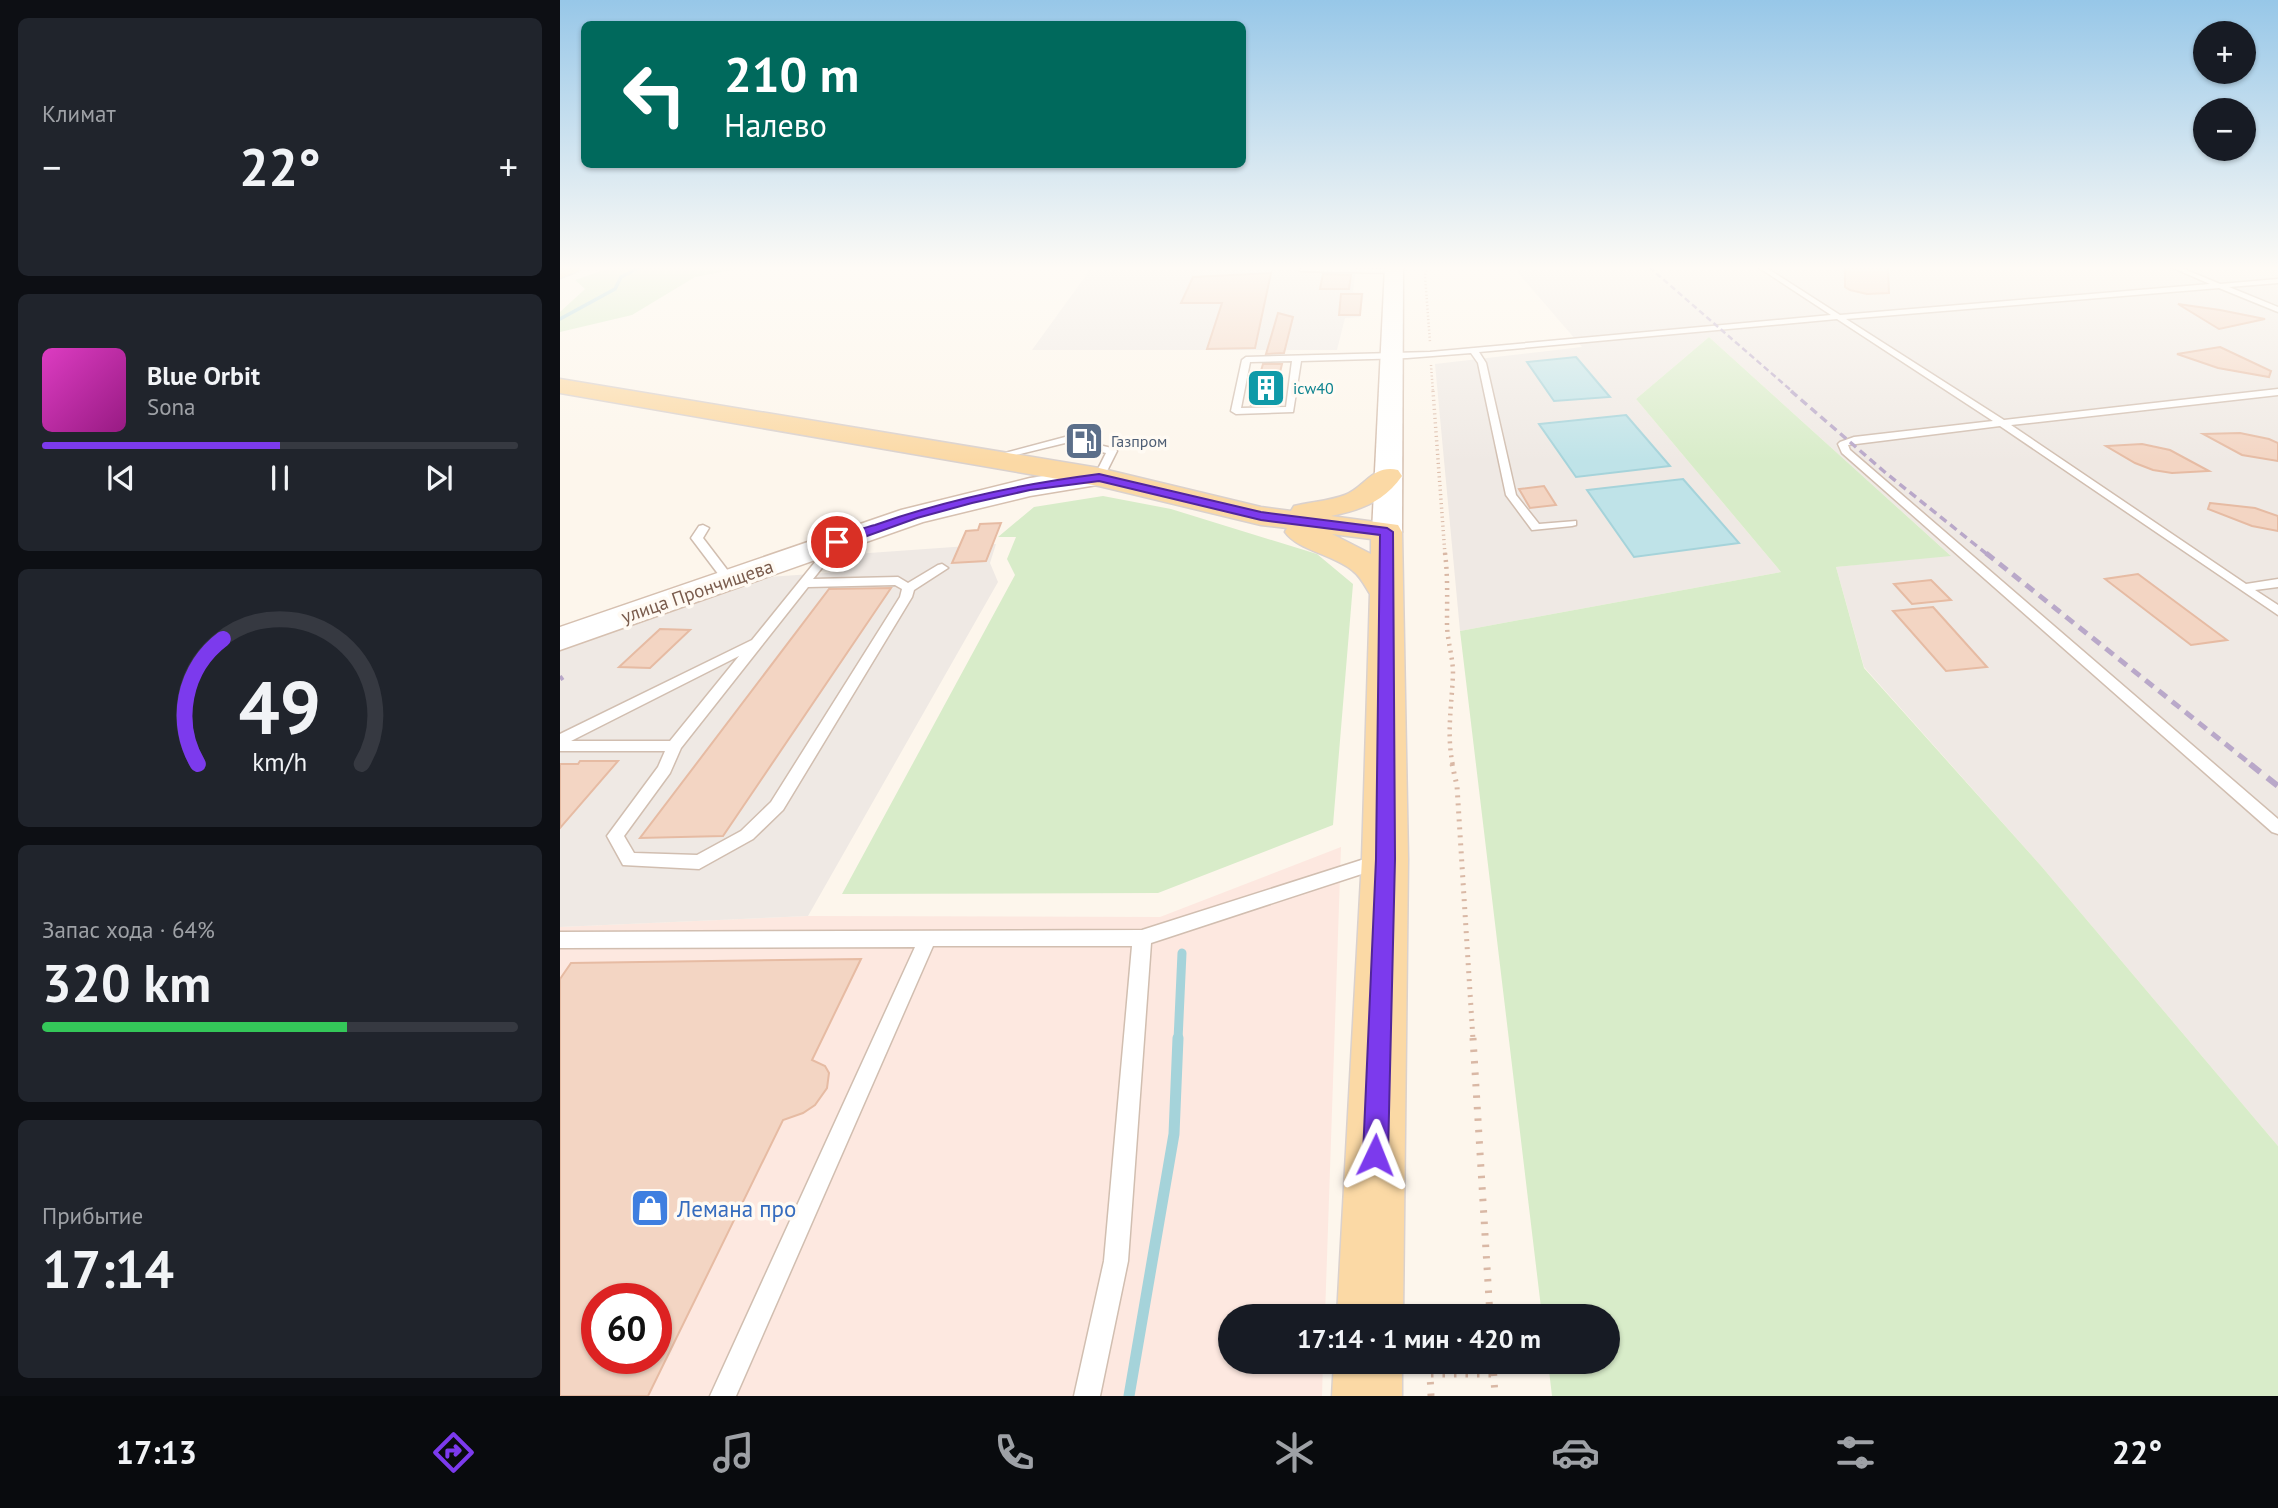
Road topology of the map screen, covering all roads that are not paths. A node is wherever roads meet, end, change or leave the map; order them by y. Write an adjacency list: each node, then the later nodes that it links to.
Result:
1 (1393, 332): 5 (main road)
2 (1665, 332): 4 (lane)
3 (1863, 332): 9 (lane)
4 (1474, 351): 5 (lane); 15 (lane)
5 (1392, 357): 6 (lane); 11 (main road)
6 (1297, 358): 6 (lane)
7 (560, 386): 10 (main road)
8 (2278, 392): 9 (lane)
9 (2002, 423): 23 (lane); 32 (lane)
10 (992, 458): 12 (main road); 13 (main road)
11 (1388, 475): 14 (main road); 17 (main road)
12 (1099, 477): 13 (main road); 14 (main road)
13 (912, 516): 18 (main road, улица Прончищева)
14 (1261, 516): 17 (main road); 25 (main road)
15 (1572, 523)
16 (703, 528): 20 (lane)
17 (1387, 532): 25 (main road)
18 (837, 542): 20 (main road, улица Прончищева); 21 (lane)
19 (942, 568): 24 (lane)
20 (729, 580): 27 (main road, улица Прончищева)
21 (804, 583): 24 (lane); 28 (lane)
22 (2278, 583): 23 (lane)
23 (2244, 588): 26 (lane)
24 (908, 589): 30 (lane)
25 (1387, 594): 33 (main road)
26 (2278, 611)
27 (560, 639)
28 (756, 642): 29 (lane); 30 (lane)
29 (560, 740)
30 (674, 746): 31 (lane)
31 (560, 747)
32 (2278, 828)
33 (1385, 859): 34 (lane); 37 (main road)
34 (1142, 939): 36 (lane); 40 (lane)
35 (560, 940): 36 (lane)
36 (927, 940): 39 (lane)
37 (1370, 1304)
38 (1368, 1374): 41 (main road)
39 (723, 1396)
40 (1087, 1396)
41 (1367, 1396)

